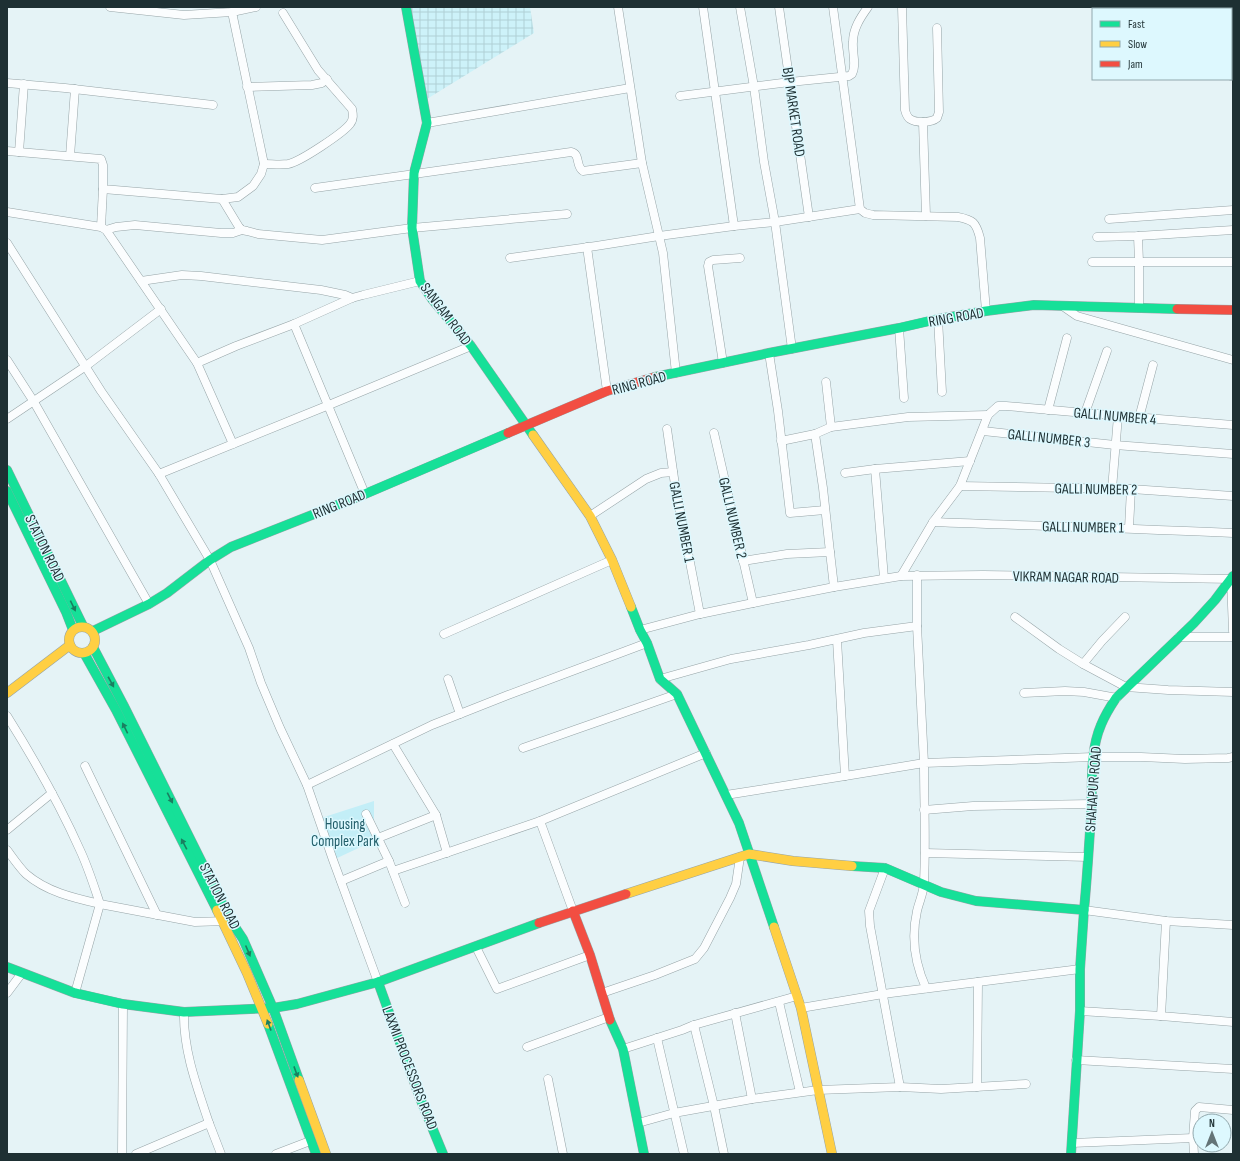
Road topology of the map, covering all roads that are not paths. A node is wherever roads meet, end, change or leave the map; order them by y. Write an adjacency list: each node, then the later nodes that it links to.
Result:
1 (110, 7): 13 (street)
2 (256, 7): 13 (street)
3 (406, 7): 29 (main road, SANGAM ROAD)
4 (618, 7): 23 (street)
5 (703, 7): 25 (street)
6 (740, 7): 22 (street)
7 (779, 7): 18 (street, BJP MARKET ROAD)
8 (833, 7): 16 (street)
9 (868, 7): 16 (street)
10 (902, 7): 28 (street)
11 (1213, 7): 12 (street)
12 (1233, 8)
13 (232, 12): 21 (street)
14 (283, 13): 17 (street)
15 (937, 28): 28 (street)
16 (843, 76): 18 (street); 39 (street)
17 (327, 79): 21 (street); 34 (street)
18 (790, 82): 22 (street); 44 (street, BJP MARKET ROAD)
19 (7, 83): 20 (street)
20 (24, 84): 24 (street); 31 (street)
21 (247, 87): 34 (street)
22 (754, 87): 25 (street); 46 (street)
23 (630, 88): 29 (street); 33 (street)
24 (75, 90): 27 (street); 32 (street)
25 (715, 91): 26 (street); 47 (street)
26 (680, 96)
27 (213, 105)
28 (923, 122): 43 (street)
29 (427, 123): 35 (main road, SANGAM ROAD)
30 (7, 151): 31 (street)
31 (20, 152): 32 (street)
32 (70, 156): 37 (street)
33 (642, 163): 35 (street); 52 (street)
34 (264, 164): 38 (street)
35 (414, 174): 36 (street); 48 (main road, SANGAM ROAD)
36 (315, 188)
37 (103, 189): 38 (street); 49 (street)
38 (222, 199): 50 (street)
39 (860, 209): 43 (street); 44 (street)
40 (1233, 210): 45 (street)
41 (7, 212): 49 (street)
42 (567, 214): 48 (street)
43 (926, 216): 69 (street)
44 (809, 217): 46 (street)
45 (1109, 219)
46 (775, 222): 47 (street); 75 (street)
47 (734, 226): 52 (street)
48 (412, 228): 50 (street); 63 (main road, SANGAM ROAD)
49 (104, 229): 50 (street); 62 (street)
50 (242, 230)
51 (1233, 230): 53 (street)
52 (658, 236): 56 (street); 84 (street)
53 (1138, 236): 54 (street); 60 (street)
54 (1097, 237)
55 (7, 243): 83 (street)
56 (587, 247): 57 (street); 86 (street)
57 (510, 258)
58 (740, 258): 81 (street)
59 (1092, 262): 60 (street)
60 (1139, 262): 61 (street); 66 (street)
61 (1233, 262)
62 (141, 281): 64 (street); 67 (street)
63 (420, 281): 64 (street); 74 (main road, SANGAM ROAD)
64 (352, 298): 71 (street)
65 (1064, 307): 66 (main road, RING ROAD); 69 (main road, RING ROAD); 79 (street)
66 (1138, 308): 68 (main road, RING ROAD)
67 (161, 309): 80 (street); 83 (street)
68 (1233, 310)
69 (986, 311): 70 (main road, RING ROAD)
70 (938, 319): 72 (main road, RING ROAD); 87 (street)
71 (294, 324): 80 (street); 90 (street)
72 (899, 328): 75 (main road, RING ROAD); 88 (street)
73 (1067, 338): 91 (street)
74 (470, 346): 90 (street); 97 (main road, SANGAM ROAD)
75 (792, 349): 77 (main road, RING ROAD)
76 (1107, 351): 92 (street)
77 (769, 353): 81 (main road, RING ROAD); 104 (street)
78 (7, 360): 89 (street)
79 (1233, 360)
80 (197, 363): 105 (street)
81 (724, 363): 84 (main road, RING ROAD)
82 (1153, 365): 96 (street)
83 (86, 366): 89 (street); 113 (street)
84 (676, 373): 86 (main road, RING ROAD)
85 (826, 382): 99 (street)
86 (607, 391): 97 (main road, RING ROAD)
87 (942, 392)
88 (904, 398)
89 (34, 402): 95 (street); 135 (street)
90 (329, 405): 105 (street); 118 (street)
91 (1048, 410): 92 (street, GALLI NUMBER 4); 93 (street, GALLI NUMBER 4)
92 (1085, 413): 94 (street, GALLI NUMBER 4)
93 (988, 415): 99 (street); 101 (street)
94 (1118, 416): 96 (street, GALLI NUMBER 4); 106 (street)
95 (7, 418)
96 (1139, 418): 98 (street, GALLI NUMBER 4)
97 (527, 425): 118 (main road, RING ROAD); 121 (main road, SANGAM ROAD)
98 (1233, 425)
99 (831, 427): 103 (street)
100 (667, 429): 111 (street, GALLI NUMBER 1)
101 (983, 431): 106 (street, GALLI NUMBER 3); 108 (street)
102 (714, 433): 128 (street, GALLI NUMBER 2)
103 (815, 434): 104 (street); 120 (street)
104 (781, 441): 120 (street)
105 (233, 444): 113 (street)
106 (1115, 445): 107 (street, GALLI NUMBER 3); 115 (street)
107 (1233, 454)
108 (970, 461): 109 (street); 114 (street)
109 (875, 469): 112 (street); 131 (street)
110 (7, 470): 139 (main road, STATION ROAD, one-way to 139)
111 (673, 472): 121 (street); 136 (street, GALLI NUMBER 1)
112 (845, 473)
113 (159, 474): 126 (street)
114 (960, 486): 115 (street, GALLI NUMBER 2); 122 (street)
115 (1112, 489): 116 (street, GALLI NUMBER 2)
116 (1131, 489): 119 (street, GALLI NUMBER 2); 123 (street)
117 (7, 491): 141 (main road, STATION ROAD)
118 (365, 494): 126 (main road, RING ROAD)
119 (1233, 496)
120 (825, 510): 125 (street)
121 (590, 516): 127 (main road, SANGAM ROAD)
122 (933, 522): 123 (street, GALLI NUMBER 1); 130 (street)
123 (1129, 528): 124 (street, GALLI NUMBER 1)
124 (1233, 533)
125 (830, 552): 128 (street); 133 (street)
126 (210, 560): 135 (main road, RING ROAD); 172 (street)
127 (612, 560): 142 (main road, SANGAM ROAD); 145 (street)
128 (743, 561): 134 (street, GALLI NUMBER 2)
129 (917, 575): 130 (street, VIKRAM NAGAR ROAD); 132 (street, VIKRAM NAGAR ROAD); 140 (street)
130 (902, 576): 131 (street, VIKRAM NAGAR ROAD)
131 (884, 578): 133 (street, VIKRAM NAGAR ROAD)
132 (1232, 578): 144 (street); 146 (main road, SHAHAPUR ROAD)
133 (834, 587): 134 (street, VIKRAM NAGAR ROAD)
134 (753, 603): 136 (street, VIKRAM NAGAR ROAD)
135 (149, 604): 143 (main road, RING ROAD)
136 (700, 614): 142 (street, VIKRAM NAGAR ROAD)
137 (1015, 617): 153 (street)
138 (1125, 617): 153 (street)
139 (83, 626): 141 (main road); 143 (main road)
140 (917, 626): 148 (street); 169 (street)
141 (73, 630): 150 (main road)
142 (640, 630): 149 (main road, SANGAM ROAD)
143 (93, 631): 151 (main road)
144 (1233, 631)
145 (444, 634)
146 (1179, 637): 147 (street); 156 (main road, SHAHAPUR ROAD)
147 (1233, 637)
148 (837, 640): 155 (street); 171 (street)
149 (647, 643): 155 (main road, SANGAM ROAD); 162 (street)
150 (70, 645): 152 (main road); 158 (main road)
151 (94, 647): 152 (main road); 197 (main road, STATION ROAD, one-way to 197)
152 (84, 653): 197 (main road, STATION ROAD, one-way to 152)
153 (1083, 664): 156 (street)
154 (448, 679): 162 (street)
155 (660, 679): 160 (main road)
156 (1126, 687): 157 (street); 161 (main road, SHAHAPUR ROAD)
157 (1233, 692)
158 (7, 693)
159 (1024, 693): 161 (street)
160 (677, 694): 165 (street); 166 (main road)
161 (1117, 698): 167 (main road, SHAHAPUR ROAD)
162 (460, 714): 164 (street)
163 (7, 716): 173 (street)
164 (393, 744): 172 (street); 178 (street)
165 (523, 748)
166 (706, 753): 174 (main road); 179 (street)
167 (1093, 757): 168 (street); 169 (street); 175 (main road, SHAHAPUR ROAD)
168 (1233, 757)
169 (924, 763): 171 (street); 176 (street)
170 (85, 766): 196 (street)
171 (845, 776): 174 (street)
172 (307, 785): 190 (street)
173 (52, 793): 180 (street); 193 (street)
174 (726, 795): 185 (main road)
175 (1091, 804): 176 (street); 186 (main road, SHAHAPUR ROAD)
176 (924, 810): 184 (street)
177 (366, 814): 181 (street)
178 (436, 815): 181 (street); 183 (street)
179 (540, 821): 183 (street); 195 (street)
180 (7, 830)
181 (378, 838): 187 (street)
182 (7, 850): 193 (street)
183 (447, 853): 189 (street)
184 (925, 853): 186 (street); 191 (street)
185 (745, 856): 188 (main road); 195 (main road); 210 (street); 212 (main road)
186 (1088, 857): 194 (main road, SHAHAPUR ROAD)
187 (389, 861): 189 (street); 190 (street)
188 (885, 868): 191 (main road); 211 (street)
189 (393, 871): 192 (street)
190 (341, 881): 205 (street)
191 (924, 884): 194 (main road); 207 (street)
192 (405, 903)
193 (100, 904): 196 (street); 209 (street)
194 (1084, 910): 198 (street); 203 (main road, SHAHAPUR ROAD)
195 (573, 911): 200 (main road); 201 (main road)
196 (157, 915): 197 (street)
197 (226, 921): 215 (main road, STATION ROAD, one-way to 215); 217 (main road, STATION ROAD)
198 (1166, 921): 199 (street); 221 (street)
199 (1233, 925)
200 (476, 947): 201 (street); 205 (main road)
201 (590, 955): 210 (main road)
202 (7, 967): 204 (main road)
203 (1080, 969): 206 (street); 218 (main road, SHAHAPUR ROAD)
204 (22, 973): 208 (street); 209 (main road)
205 (378, 982): 215 (main road); 252 (main road, LAXMI PROCESSORS ROAD)
206 (978, 982): 207 (street); 233 (street)
207 (926, 988): 211 (street)
208 (7, 993)
209 (75, 993): 214 (main road)
210 (602, 993): 222 (main road)
211 (883, 994): 216 (street); 232 (street)
212 (797, 996): 213 (street); 216 (main road)
213 (779, 1002): 220 (street); 235 (street)
214 (123, 1004): 219 (main road); 246 (street)
215 (273, 1008): 217 (main road); 251 (main road, STATION ROAD, one-way to 251)
216 (801, 1008): 234 (main road)
217 (263, 1009): 219 (main road); 244 (main road, STATION ROAD, one-way to 217)
218 (1080, 1011): 221 (street); 228 (main road, SHAHAPUR ROAD)
219 (184, 1012): 242 (street)
220 (735, 1013): 224 (street); 236 (street)
221 (1161, 1016): 223 (street)
222 (610, 1017): 226 (street); 227 (main road)
223 (1233, 1022)
224 (694, 1025): 225 (street); 237 (street)
225 (657, 1038): 227 (street); 239 (street)
226 (527, 1047)
227 (623, 1049): 241 (main road)
228 (1076, 1060): 229 (street); 245 (main road, SHAHAPUR ROAD)
229 (1233, 1069)
230 (548, 1079): 253 (street)
231 (1026, 1084): 233 (street)
232 (900, 1087): 233 (street); 234 (street)
233 (977, 1087)
234 (818, 1090): 235 (street); 257 (main road)
235 (800, 1092): 236 (street)
236 (752, 1099): 237 (street)
237 (714, 1106): 239 (street); 256 (street)
238 (1233, 1110): 240 (street)
239 (674, 1113): 241 (street); 255 (street)
240 (1195, 1113)
241 (638, 1122): 254 (main road)
242 (209, 1123): 247 (street); 248 (street)
243 (1192, 1138): 245 (street)
244 (310, 1141): 249 (street); 250 (main road, STATION ROAD)
245 (1072, 1143): 258 (main road, SHAHAPUR ROAD)
246 (122, 1154)
247 (136, 1154)
248 (221, 1154)
249 (276, 1154)
250 (316, 1154)
251 (326, 1154)
252 (443, 1154)
253 (563, 1154)
254 (644, 1154)
255 (684, 1154)
256 (724, 1154)
257 (832, 1154)
258 (1071, 1154)

